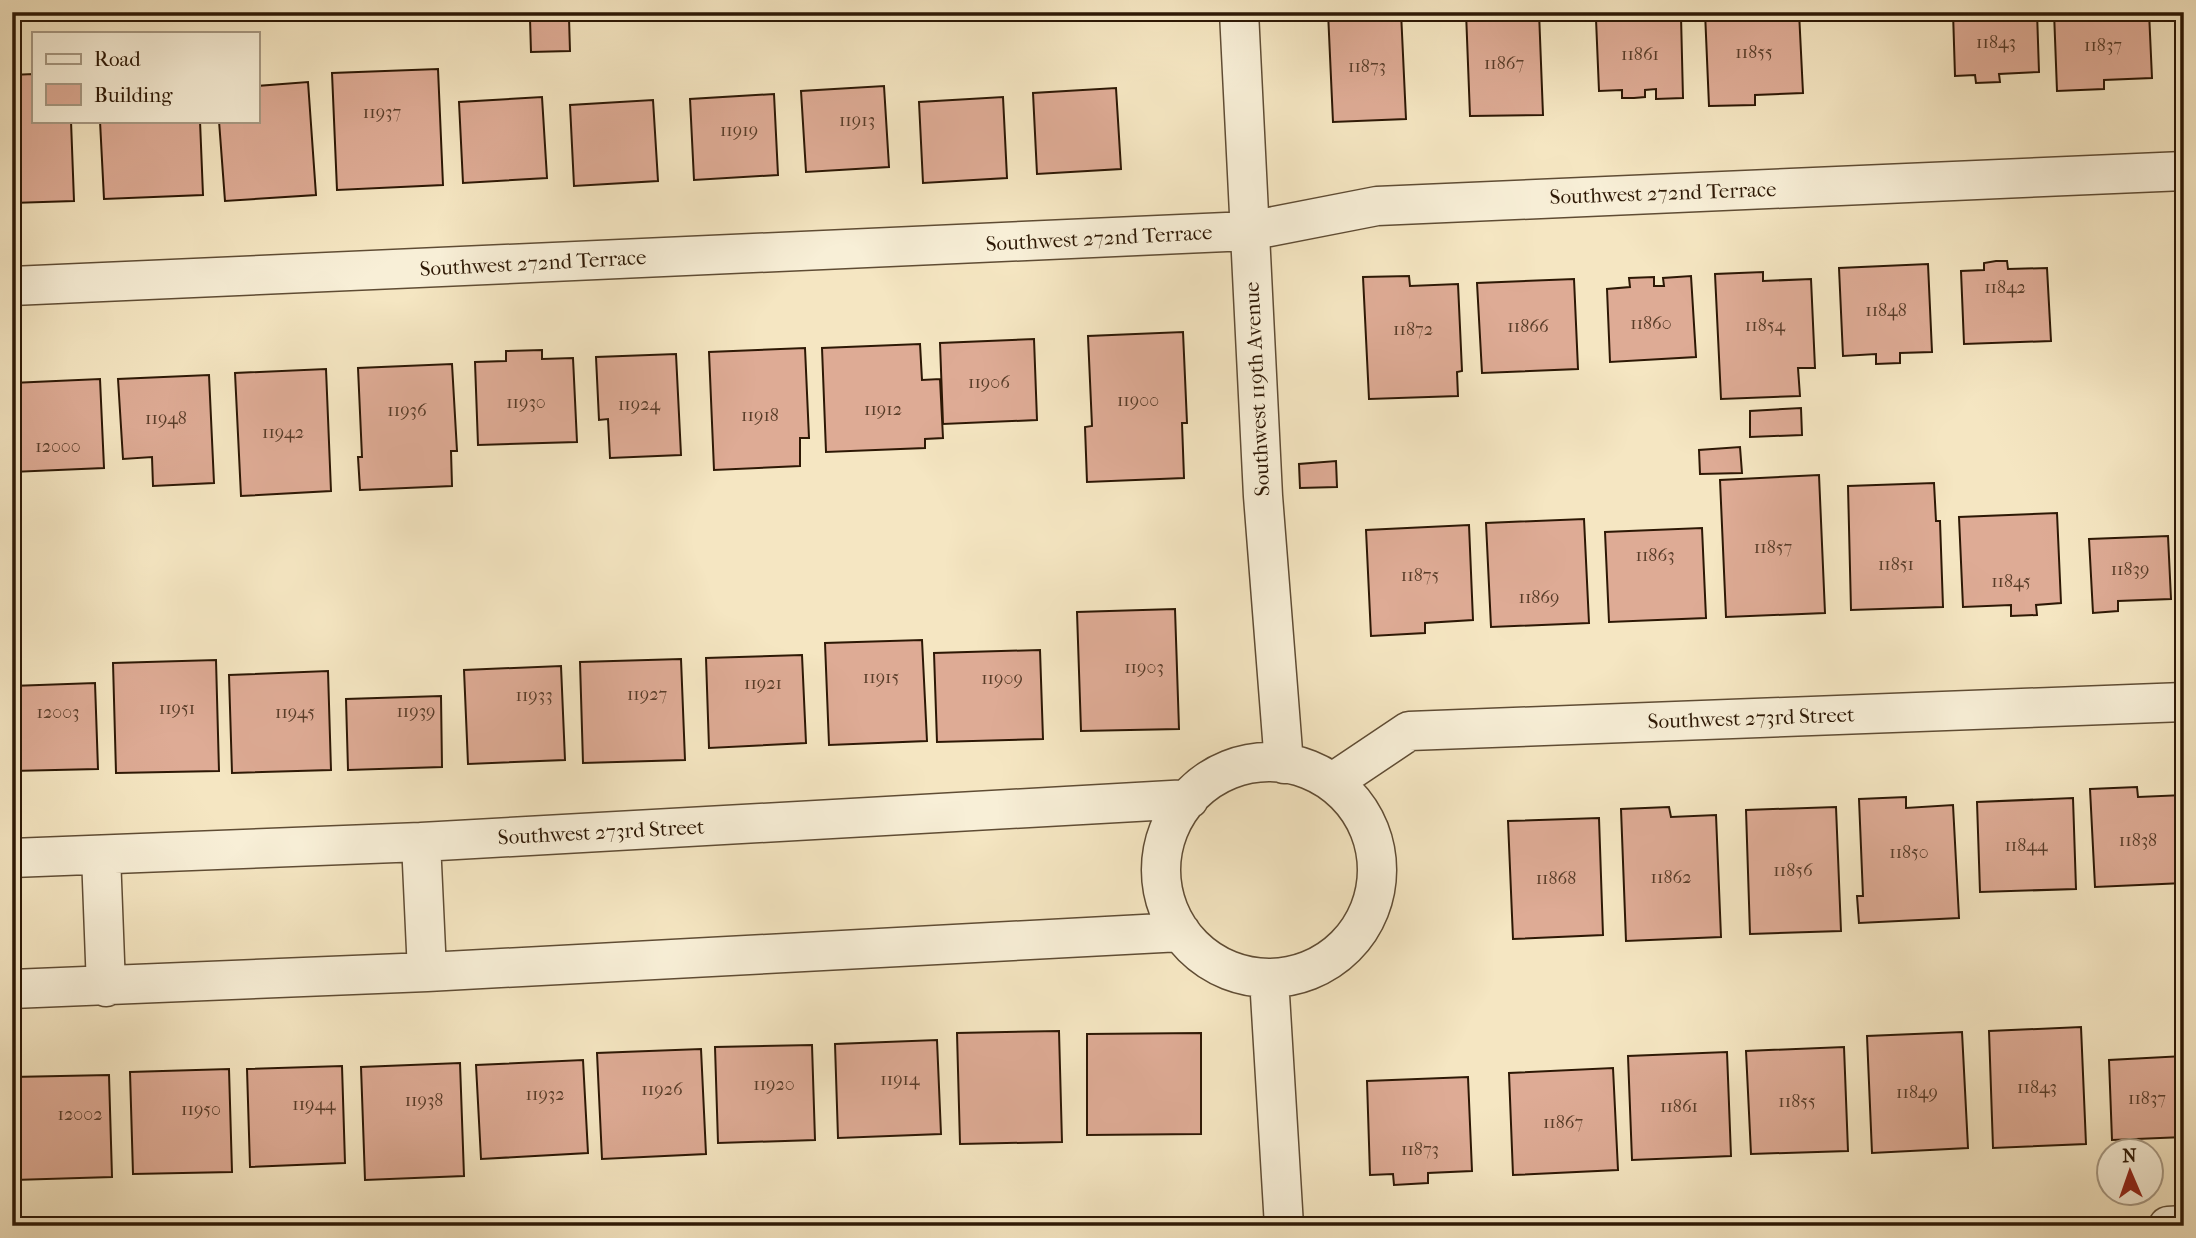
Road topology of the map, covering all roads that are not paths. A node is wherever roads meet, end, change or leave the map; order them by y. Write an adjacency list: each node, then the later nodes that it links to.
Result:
1 (1239, 12): 3 (street, Southwest 119th Avenue)
2 (2184, 171): 3 (street, Southwest 272nd Terrace)
3 (1249, 231): 4 (street, Southwest 272nd Terrace); 6 (street, Southwest 119th Avenue)
4 (12, 286)
5 (2184, 702): 7 (street, Southwest 273rd Street)
6 (1284, 764): 7 (street); 8 (street)
7 (1333, 782): 14 (street)
8 (1189, 799): 9 (street, Southwest 273rd Street); 12 (street)
9 (421, 842): 10 (street, Southwest 273rd Street); 13 (street)
10 (101, 855): 11 (street, Southwest 273rd Street); 15 (street)
11 (12, 858)
12 (1181, 932): 13 (street); 14 (street)
13 (427, 972): 15 (street)
14 (1269, 978): 18 (street)
15 (106, 987): 16 (street)
16 (12, 989)
17 (2184, 1225): 19 (street)
18 (1284, 1226)
19 (2168, 1226)

